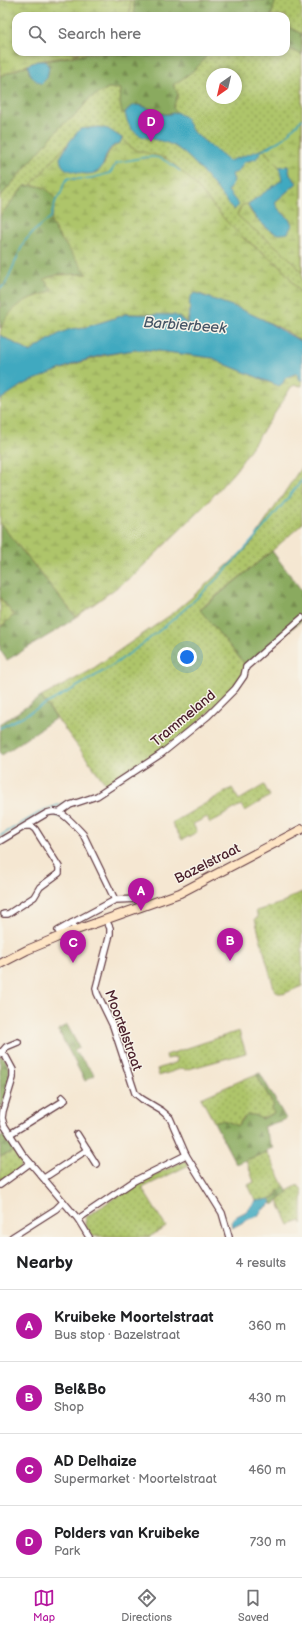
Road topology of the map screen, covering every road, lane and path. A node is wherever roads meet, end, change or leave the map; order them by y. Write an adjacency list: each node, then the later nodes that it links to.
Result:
1 (302, 618): 2 (street, Trammeland)
2 (60, 812): 3 (street, Trammeland); 7 (street)
3 (27, 826): 5 (street, Trammeland); 8 (street)
4 (302, 829): 9 (main road, Bazelstraat)
5 (0, 841)
6 (139, 899): 7 (street, Bazelstraat)
7 (115, 900): 10 (street, Bazelstraat)
8 (4, 914)
9 (106, 920): 10 (main road, Bazelstraat); 19 (street, Moortelstraat)
10 (74, 927): 11 (street, Bazelstraat); 12 (main road, Bazelstraat)
11 (58, 931)
12 (0, 964)
13 (18, 1042): 14 (street)
14 (1, 1053): 16 (street)
15 (65, 1098): 16 (street)
16 (10, 1134): 20 (street)
17 (77, 1134): 18 (street)
18 (87, 1150): 21 (street); 22 (street)
19 (186, 1155): 25 (street); 28 (street, Moortelstraat)
20 (30, 1163): 22 (street); 23 (street)
21 (96, 1164)
22 (44, 1178): 24 (street)
23 (0, 1185)
24 (63, 1202): 25 (street); 26 (street)
25 (78, 1219): 27 (street)
26 (12, 1237)
27 (89, 1237)
28 (229, 1237)

